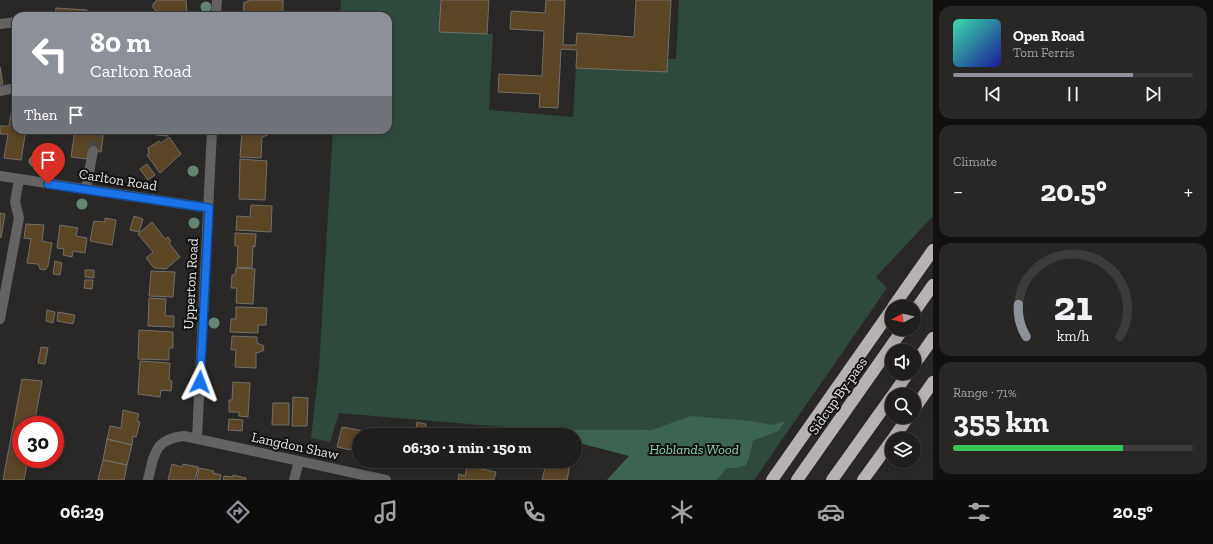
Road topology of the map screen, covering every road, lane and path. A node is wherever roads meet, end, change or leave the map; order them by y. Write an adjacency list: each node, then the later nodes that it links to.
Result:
1 (217, 0): 2 (street)
2 (216, 12)
3 (12, 22): 4 (street)
4 (0, 24)
5 (12, 89): 6 (street)
6 (0, 91)
7 (212, 134): 12 (street, Upperton Road)
8 (93, 151): 11 (street)
9 (0, 176): 10 (street, Carlton Road)
10 (19, 179): 11 (street, Carlton Road); 17 (street)
11 (86, 189): 12 (street, Carlton Road)
12 (209, 208): 25 (street, Upperton Road)
13 (933, 250): 15 (highway)
14 (933, 284): 16 (highway)
15 (899, 300)
16 (921, 302)
17 (0, 319)
18 (885, 319): 31 (highway)
19 (898, 336): 32 (highway, Sidcup By-pass)
20 (933, 338): 21 (highway)
21 (921, 355)
22 (933, 382): 23 (highway)
23 (921, 399)
24 (885, 406): 33 (highway)
25 (197, 438): 27 (street, Langdon Shaw); 28 (street, Langdon Shaw)
26 (885, 449): 34 (highway)
27 (299, 461): 29 (street); 30 (street, Langdon Shaw)
28 (148, 480)
29 (294, 480)
30 (386, 480)
31 (772, 480)
32 (797, 480)
33 (832, 480)
34 (863, 480)

